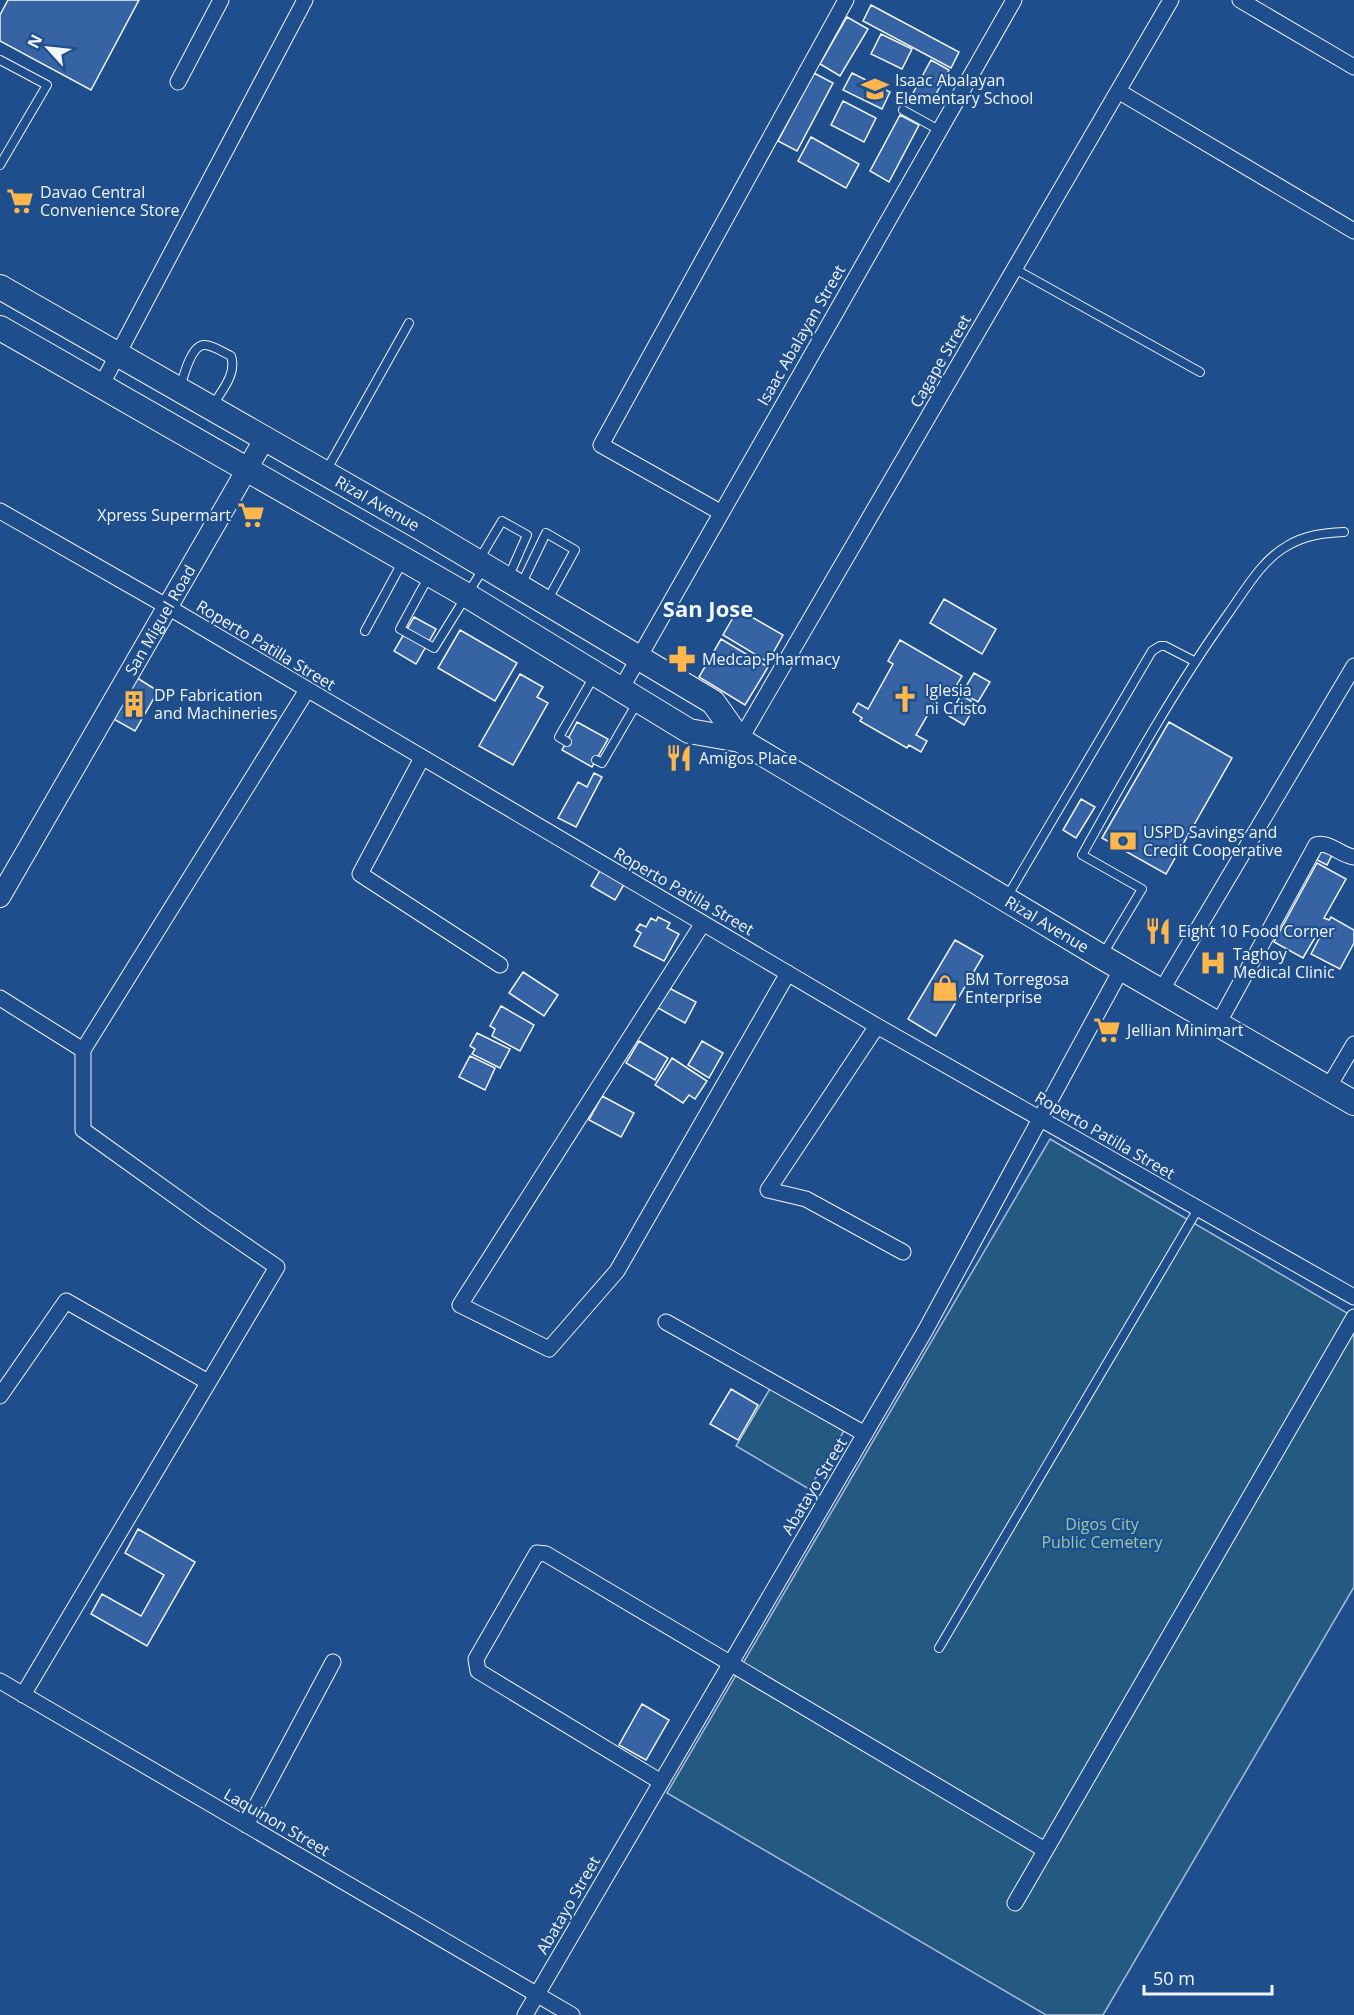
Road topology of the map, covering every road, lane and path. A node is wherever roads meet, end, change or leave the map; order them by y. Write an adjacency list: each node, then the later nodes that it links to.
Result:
1 (221, 0): 9 (street)
2 (305, 0): 20 (street)
3 (846, 0): 30 (street)
4 (1014, 0): 12 (street, Isaac Abalayan Street)
5 (1172, 0): 10 (street, Cagape Street)
6 (1239, 0): 8 (street)
7 (0, 60): 13 (lane)
8 (1354, 67)
9 (178, 82)
10 (1118, 91): 14 (street); 15 (street, Cagape Street)
11 (903, 110): 12 (lane)
12 (939, 130): 30 (street, Isaac Abalayan Street)
13 (0, 165)
14 (1354, 231)
15 (1015, 269): 22 (lane); 46 (street, Cagape Street)
16 (0, 287): 19 (main road, Rizal Avenue)
17 (409, 323): 28 (lane)
18 (0, 328): 21 (main road, Rizal Avenue)
19 (74, 329): 20 (main road, Rizal Avenue); 21 (main road)
20 (118, 355): 23 (street); 24 (main road, Rizal Avenue)
21 (56, 360): 23 (main road, Rizal Avenue)
22 (1200, 372)
23 (101, 386): 27 (main road, Rizal Avenue)
24 (179, 389): 25 (main road, Rizal Avenue); 25 (lane)
25 (212, 407): 26 (main road, Rizal Avenue)
26 (265, 438): 27 (street, San Miguel Road); 28 (main road, Rizal Avenue)
27 (247, 469): 32 (main road, Rizal Avenue); 38 (street, San Miguel Road)
28 (325, 472): 33 (main road, Rizal Avenue)
29 (0, 511): 38 (street, Roperto Patilla Street)
30 (720, 512): 40 (street, Isaac Abalayan Street)
31 (1344, 532): 41 (lane)
32 (404, 560): 34 (main road, Rizal Avenue); 39 (lane)
33 (481, 564): 35 (main road, Rizal Avenue); 35 (lane); 36 (lane)
34 (429, 574): 36 (main road, Rizal Avenue); 36 (lane)
35 (514, 584): 37 (main road, Rizal Avenue); 37 (lane)
36 (468, 596): 43 (main road, Rizal Avenue)
37 (546, 603): 40 (main road, Rizal Avenue)
38 (168, 607): 44 (street, Roperto Patilla Street); 51 (street, San Miguel Road)
39 (365, 631)
40 (639, 658): 45 (street, Isaac Abalayan Street); 46 (main road, Rizal Avenue)
41 (1194, 661): 52 (lane); 54 (lane)
42 (1354, 666): 57 (street)
43 (596, 674): 45 (main road, Rizal Avenue); 47 (lane)
44 (307, 690): 48 (street, Roperto Patilla Street); 62 (street)
45 (629, 694): 46 (main road, Rizal Avenue); 49 (lane)
46 (740, 740): 52 (main road, Rizal Avenue)
47 (567, 742)
48 (422, 758): 53 (street, Roperto Patilla Street); 55 (street)
49 (596, 760)
50 (1354, 857): 59 (street)
51 (0, 897)
52 (1006, 898): 54 (main road, Rizal Avenue)
53 (703, 923): 56 (street, Roperto Patilla Street); 56 (street)
54 (1112, 962): 57 (main road, Rizal Avenue); 65 (street, Abatayo Street)
55 (500, 965)
56 (788, 973): 60 (street, Roperto Patilla Street)
57 (1161, 991): 59 (main road, Rizal Avenue)
58 (0, 998): 62 (street)
59 (1218, 1024): 63 (main road, Rizal Avenue)
60 (878, 1026): 65 (street, Roperto Patilla Street); 67 (street)
61 (1354, 1044): 63 (street)
62 (83, 1050): 71 (street)
63 (1328, 1088): 64 (main road, Rizal Avenue)
64 (1354, 1103)
65 (1041, 1119): 66 (street, Roperto Patilla Street); 73 (street, Abatayo Street)
66 (1198, 1209): 68 (street, Roperto Patilla Street); 74 (lane)
67 (903, 1252)
68 (1354, 1297)
69 (1354, 1317): 81 (street)
70 (666, 1322): 73 (street)
71 (208, 1382): 72 (street); 78 (street)
72 (0, 1396)
73 (866, 1434): 76 (street, Abatayo Street)
74 (939, 1648)
75 (333, 1662): 80 (street)
76 (730, 1664): 79 (street, Abatayo Street); 79 (street); 81 (street)
77 (0, 1681): 78 (street, Laquinon Street)
78 (23, 1695): 80 (street, Laquinon Street)
79 (661, 1782): 83 (street, Abatayo Street)
80 (246, 1825): 83 (street, Laquinon Street)
81 (1045, 1850): 82 (street)
82 (1014, 1903)
83 (537, 1995): 84 (street, Abatayo Street); 85 (street, Laquinon Street)
84 (525, 2015)
85 (572, 2015)

